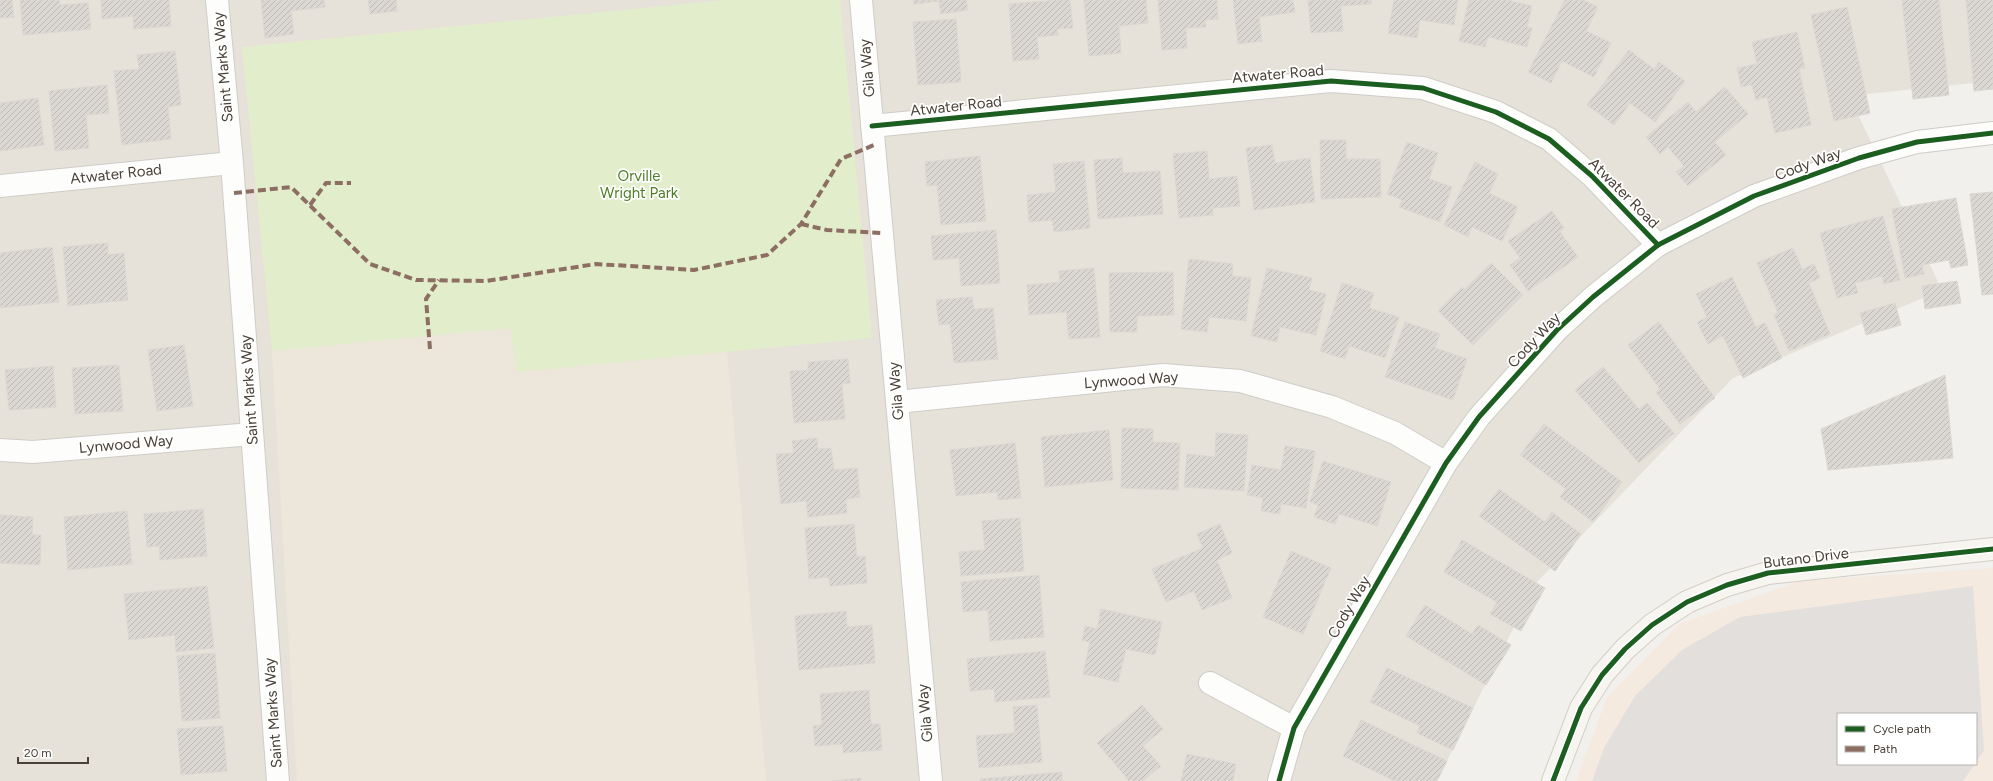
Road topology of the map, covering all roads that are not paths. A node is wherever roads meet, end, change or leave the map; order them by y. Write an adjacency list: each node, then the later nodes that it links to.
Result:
1 (217, 0): 5 (street, Saint Marks Way)
2 (861, 0): 3 (street, Gila Way)
3 (872, 126): 7 (street, Atwater Road); 8 (street, Gila Way)
4 (1993, 133): 7 (street, Cody Way)
5 (232, 163): 6 (street, Atwater Road); 9 (street, Saint Marks Way)
6 (0, 186)
7 (1658, 245): 11 (street, Cody Way)
8 (897, 402): 11 (street, Lynwood Way); 16 (street, Gila Way)
9 (252, 434): 10 (street, Lynwood Way); 15 (street, Saint Marks Way)
10 (0, 450)
11 (1446, 463): 14 (street, Cody Way)
12 (1993, 549): 18 (street, Butano Drive)
13 (1210, 683): 14 (street)
14 (1294, 728): 17 (street, Cody Way)
15 (278, 781)
16 (931, 781)
17 (1280, 781)
18 (1553, 781)

